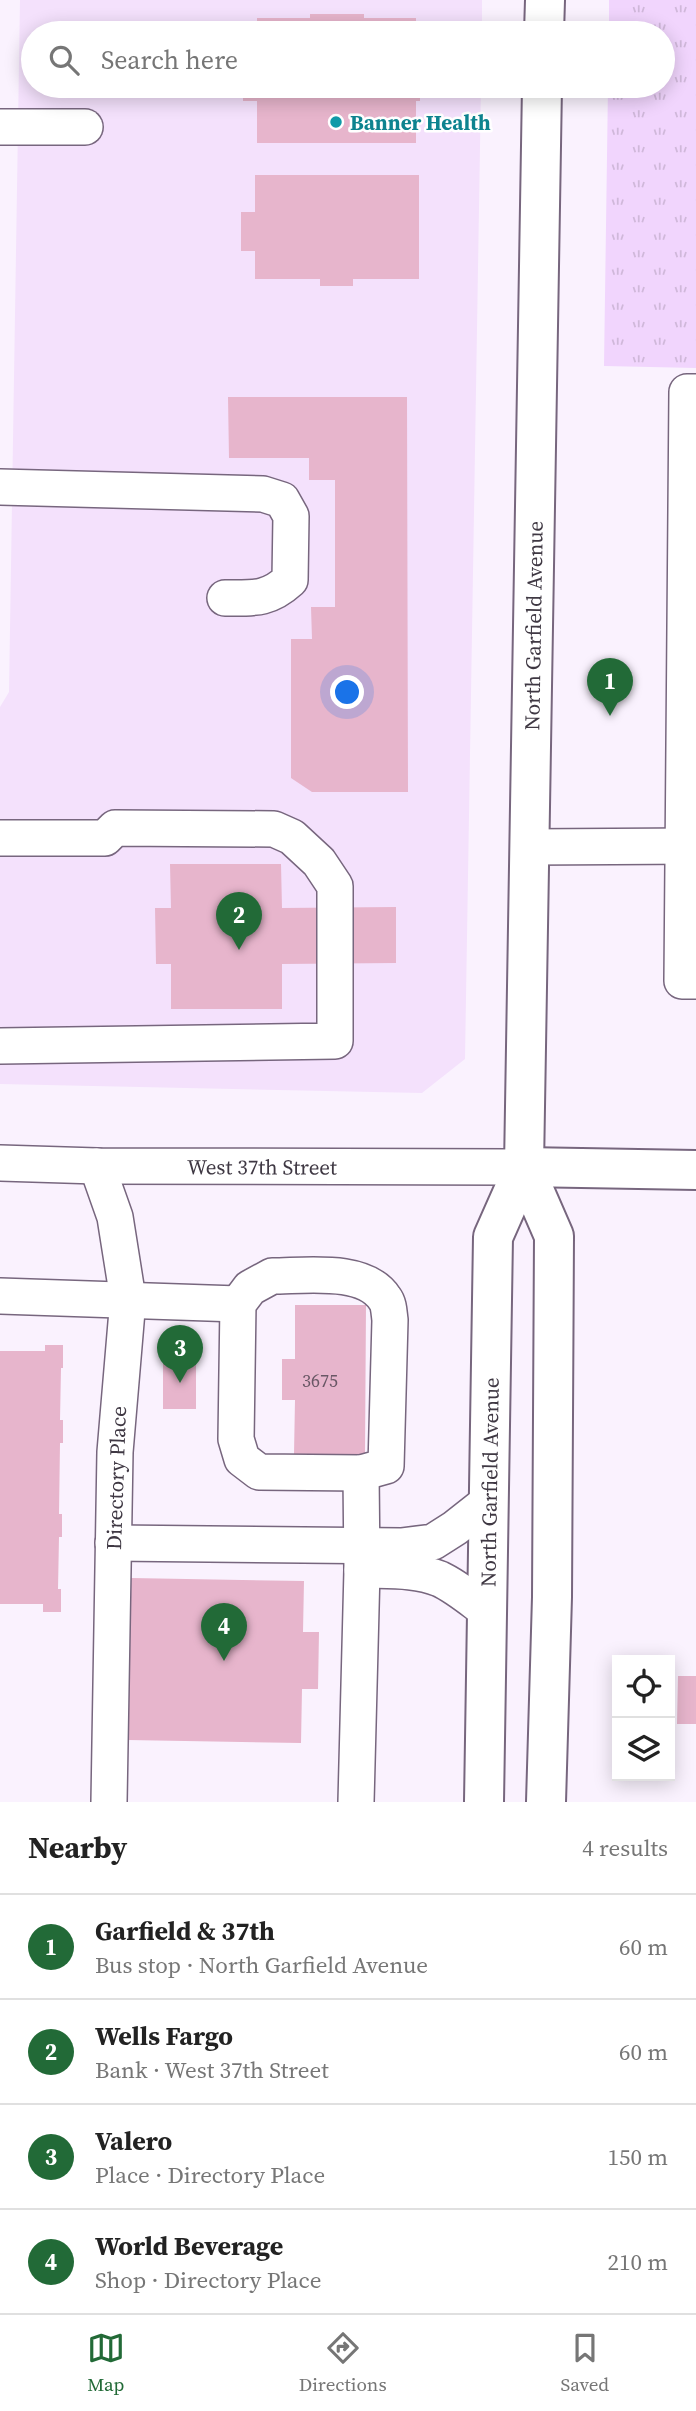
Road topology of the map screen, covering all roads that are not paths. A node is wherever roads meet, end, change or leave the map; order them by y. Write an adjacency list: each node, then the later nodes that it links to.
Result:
1 (545, 0): 2 (main road)
2 (544, 21)
3 (542, 98): 11 (main road, North Garfield Avenue)
4 (0, 127): 5 (street)
5 (85, 127)
6 (696, 392): 10 (street)
7 (0, 487): 8 (street)
8 (225, 598)
9 (0, 838): 13 (street)
10 (690, 846): 11 (street); 12 (street)
11 (529, 847): 16 (main road, North Garfield Avenue)
12 (696, 981)
13 (0, 1046)
14 (0, 1163): 15 (street, West 37th Street)
15 (97, 1166): 16 (street, West 37th Street); 19 (street, Directory Place)
16 (524, 1167): 17 (main road); 22 (main road, North Garfield Avenue); 29 (main road, North Garfield Avenue)
17 (696, 1170)
18 (0, 1296): 19 (street)
19 (128, 1299): 20 (street); 23 (street, Directory Place)
20 (238, 1304): 21 (street); 21 (street)
21 (361, 1473): 24 (street)
22 (488, 1502): 24 (street); 25 (main road, North Garfield Avenue)
23 (113, 1543): 24 (street); 26 (street, Directory Place)
24 (361, 1558): 25 (street); 27 (street)
25 (487, 1611): 28 (main road, North Garfield Avenue)
26 (109, 1799)
27 (356, 1802)
28 (484, 1802)
29 (546, 1802)

